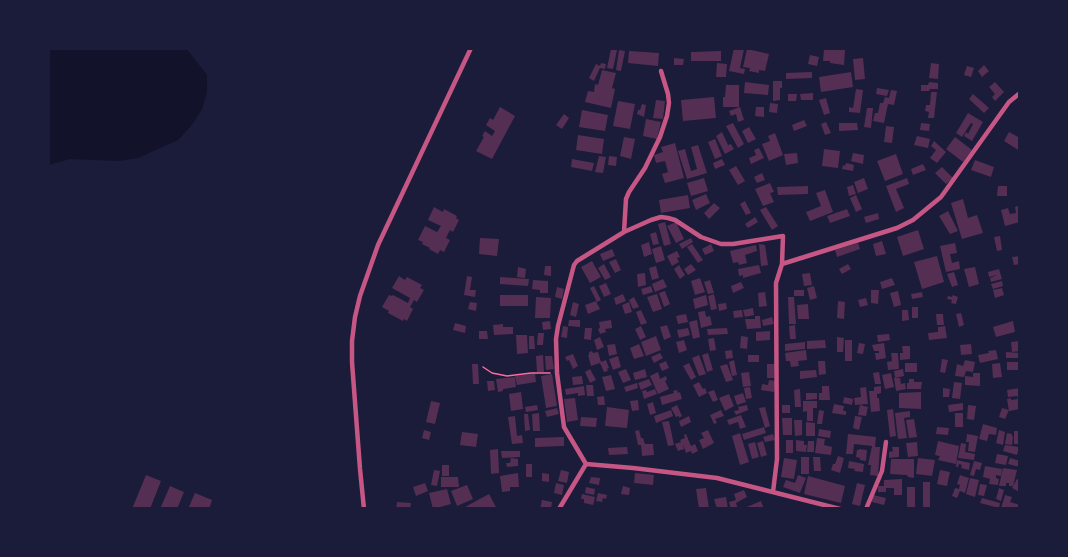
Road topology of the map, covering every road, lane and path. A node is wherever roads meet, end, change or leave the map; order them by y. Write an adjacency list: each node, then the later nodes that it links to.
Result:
1 (471, 48): 11 (street)
2 (661, 71): 4 (street)
3 (1020, 93): 5 (street)
4 (624, 232): 5 (street); 7 (street)
5 (782, 264): 10 (street)
6 (483, 367): 7 (path)
7 (557, 373): 9 (street)
8 (886, 442): 14 (street)
9 (586, 464): 10 (street); 12 (street)
10 (773, 492): 13 (street)
11 (364, 509)
12 (559, 509)
13 (840, 509)
14 (866, 509)

